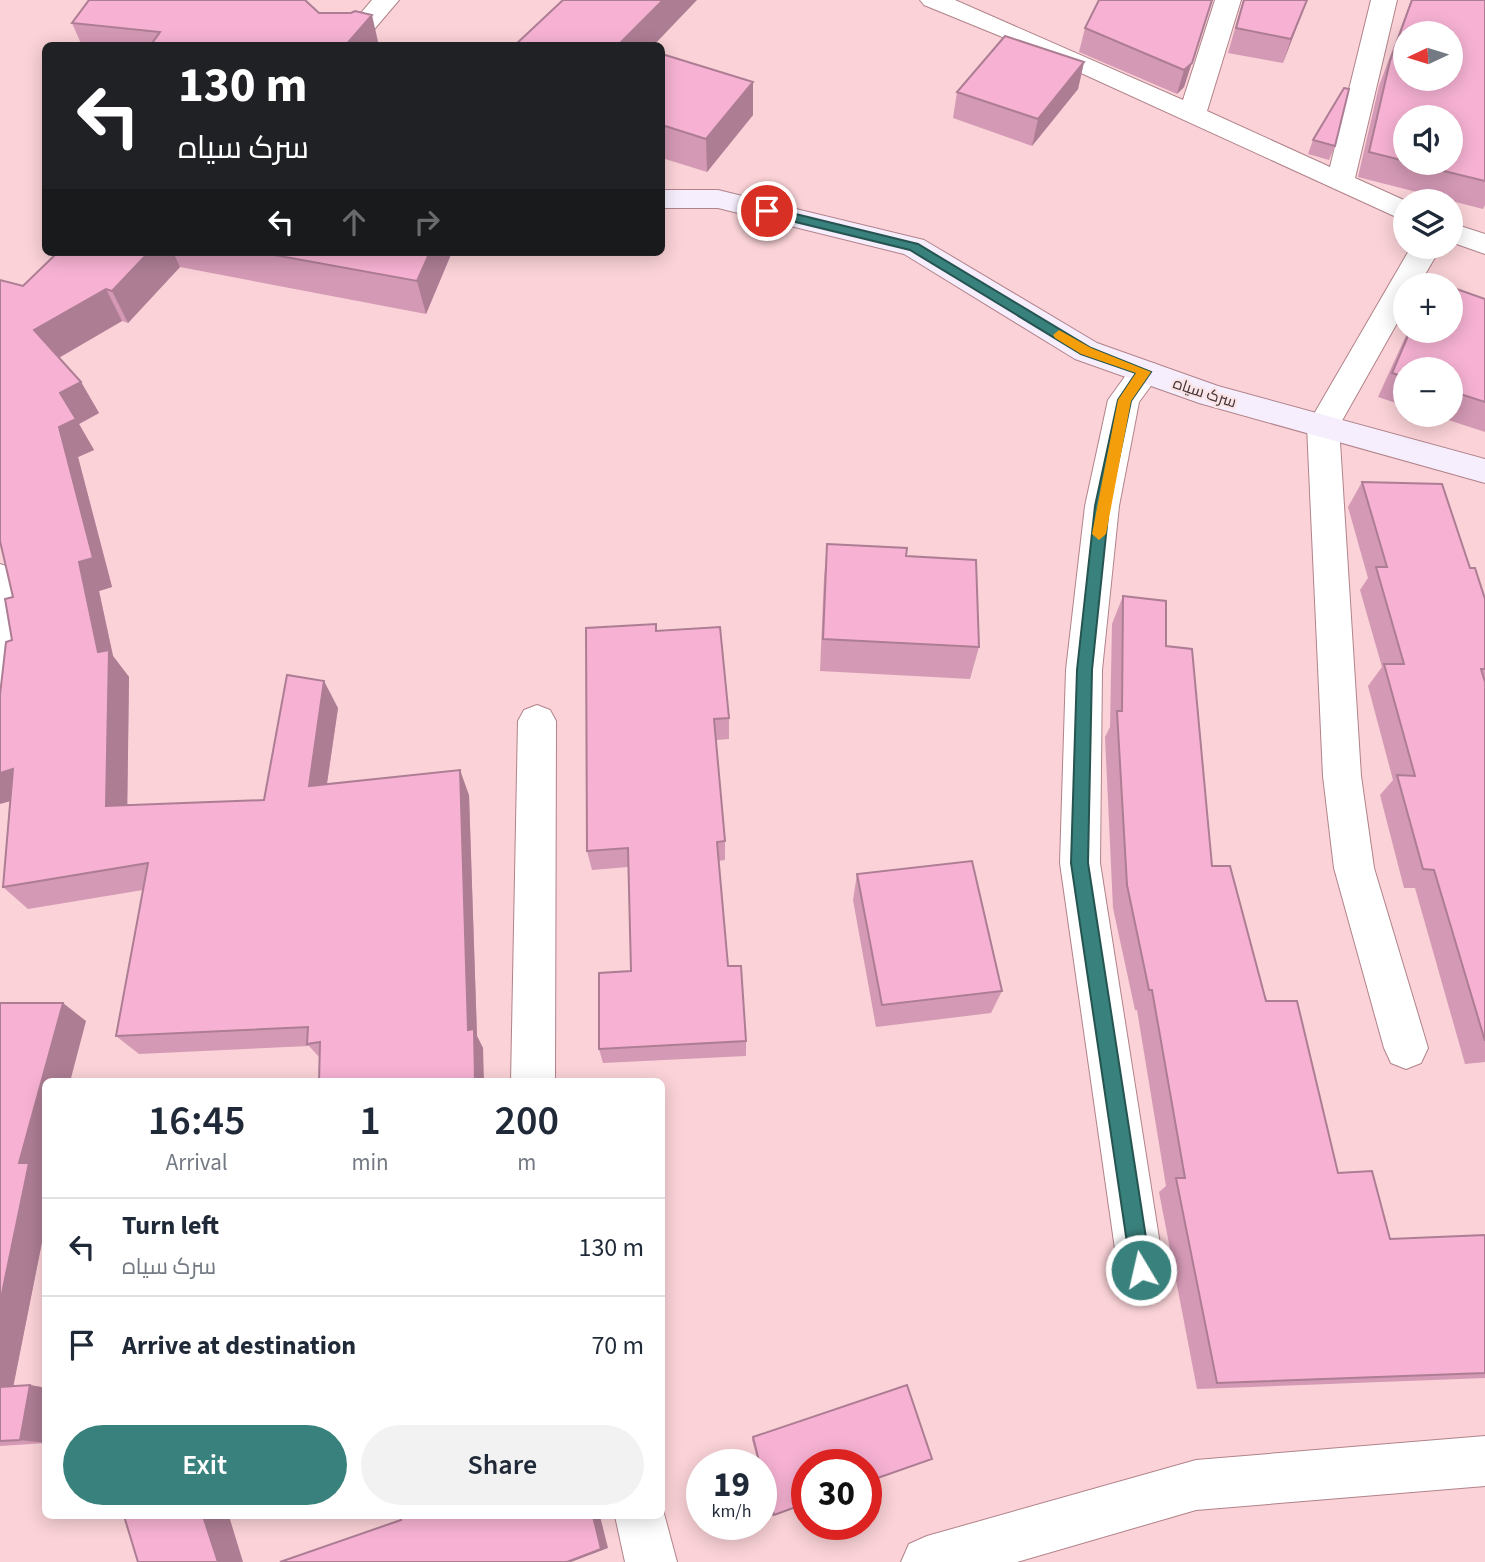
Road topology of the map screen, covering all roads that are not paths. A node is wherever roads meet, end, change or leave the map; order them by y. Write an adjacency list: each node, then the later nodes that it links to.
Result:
1 (386, 0): 5 (street)
2 (933, 0): 6 (street)
3 (1228, 0): 6 (street)
4 (1384, 0): 7 (street)
5 (340, 40)
6 (1192, 116): 7 (street)
7 (1339, 182): 9 (street)
8 (665, 199): 13 (street, سرک سیاه)
9 (1393, 207)
10 (1463, 236): 11 (street)
11 (1485, 244)
12 (1419, 259): 14 (street)
13 (1145, 372): 14 (street, سرک سیاه); 21 (street)
14 (1323, 426): 15 (street, سرک سیاه); 19 (street)
15 (1485, 471)
16 (0, 578): 18 (street)
17 (537, 721): 20 (street)
18 (0, 740)
19 (1406, 1048)
20 (533, 1078)
21 (1141, 1270)
22 (1485, 1461): 25 (street)
23 (640, 1519): 24 (street)
24 (652, 1562)
25 (927, 1562)

